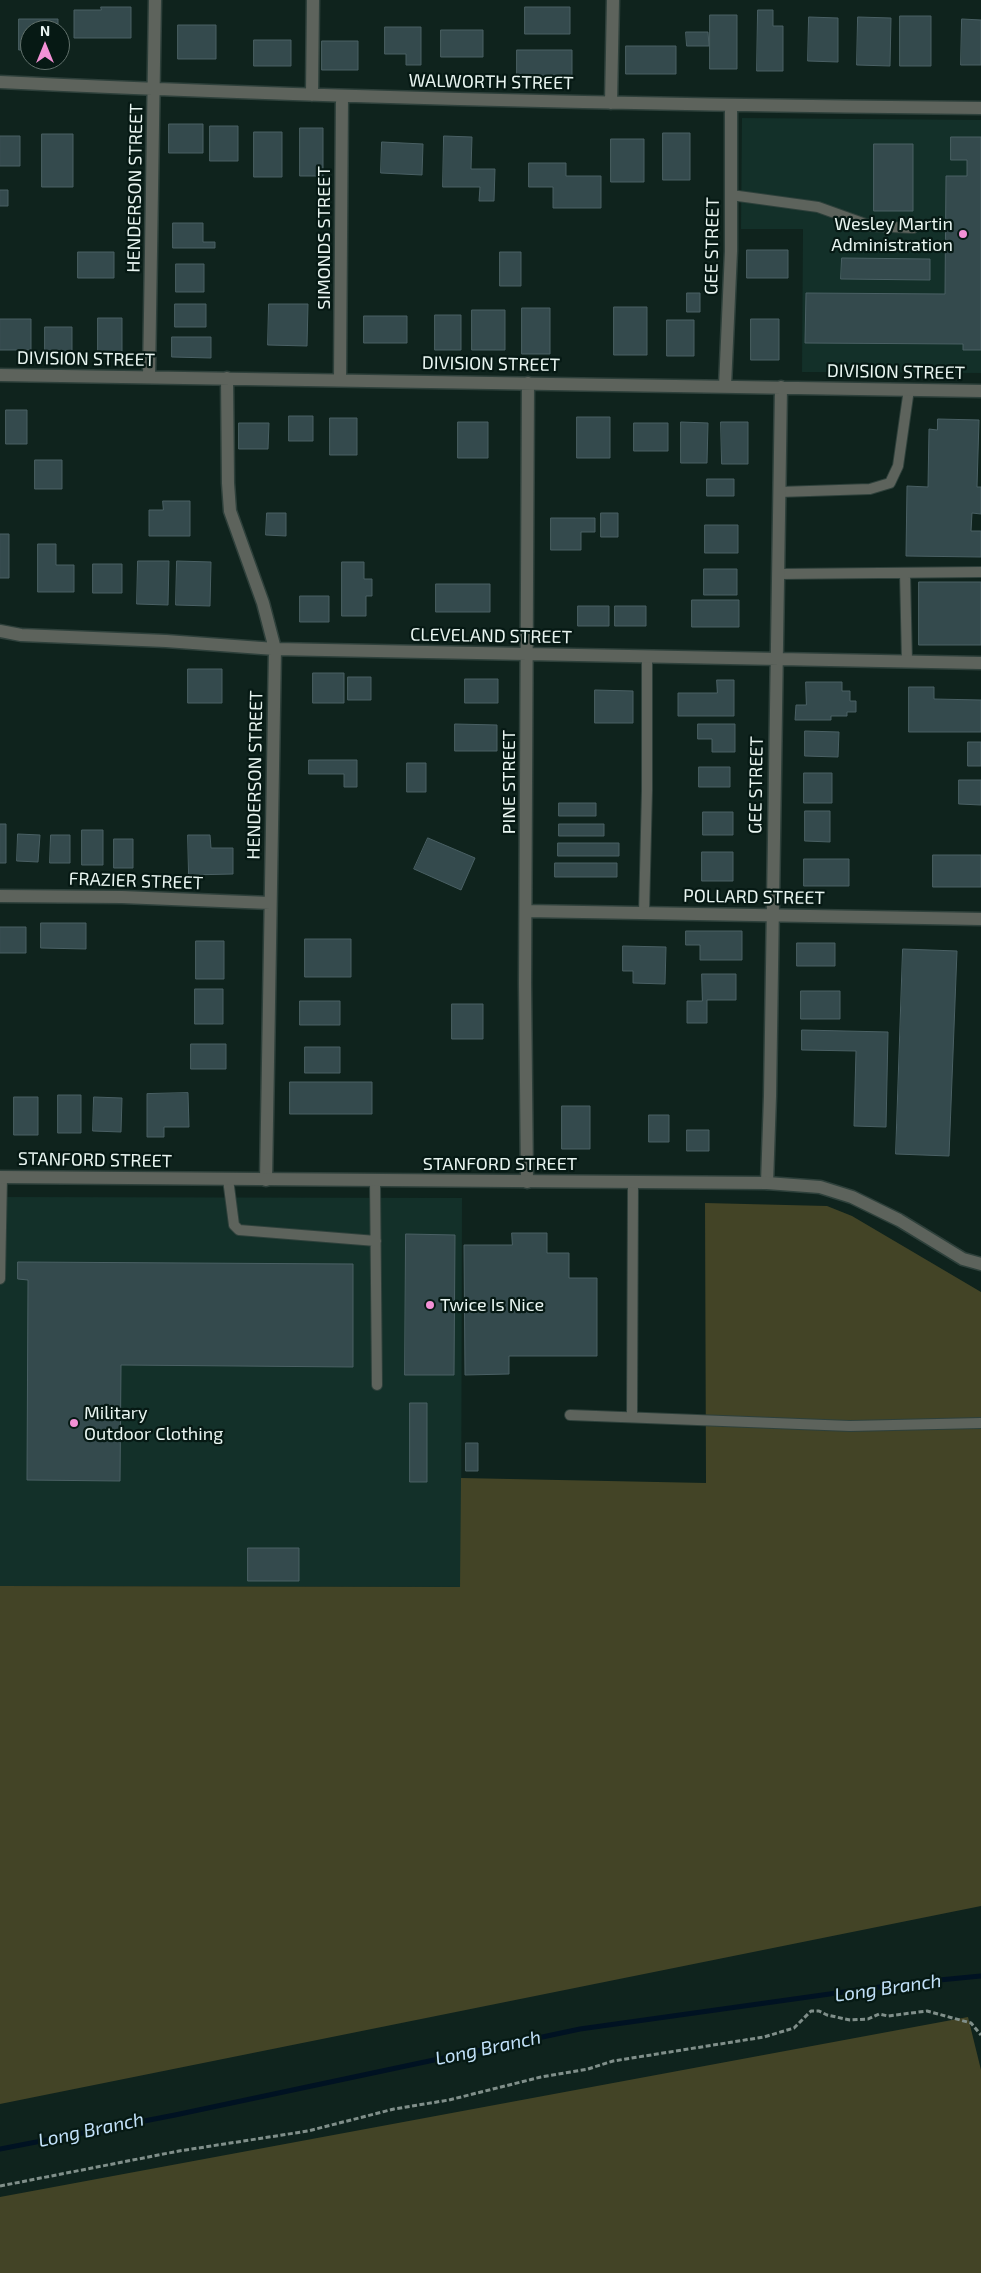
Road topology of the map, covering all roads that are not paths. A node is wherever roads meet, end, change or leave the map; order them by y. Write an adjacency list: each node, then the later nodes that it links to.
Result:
1 (155, 0): 5 (street, HENDERSON STREET)
2 (313, 0): 6 (street)
3 (613, 0): 8 (street)
4 (0, 82): 5 (street, WALWORTH STREET)
5 (154, 90): 6 (street, WALWORTH STREET); 14 (street, HENDERSON STREET)
6 (312, 95): 7 (street, WALWORTH STREET)
7 (342, 96): 8 (street, WALWORTH STREET); 16 (street, SIMONDS STREET)
8 (611, 103): 9 (street, WALWORTH STREET)
9 (731, 106): 10 (street, WALWORTH STREET); 11 (street, GEE STREET)
10 (981, 108)
11 (731, 195): 12 (lane); 18 (street, GEE STREET)
12 (913, 228)
13 (0, 376): 14 (street, DIVISION STREET)
14 (149, 377): 15 (street, DIVISION STREET)
15 (228, 378): 16 (street, DIVISION STREET); 27 (street, HENDERSON STREET)
16 (340, 379): 17 (street, DIVISION STREET)
17 (528, 382): 18 (street, DIVISION STREET); 28 (street, PINE STREET)
18 (724, 386): 19 (street, DIVISION STREET)
19 (781, 387): 20 (street, DIVISION STREET); 22 (street, GEE STREET)
20 (909, 389): 21 (street, DIVISION STREET); 22 (lane)
21 (981, 391)
22 (779, 492): 25 (street, GEE STREET)
23 (981, 572): 24 (lane)
24 (905, 573): 25 (lane); 31 (lane)
25 (778, 574): 30 (street, GEE STREET)
26 (0, 631): 27 (street, CLEVELAND STREET)
27 (276, 649): 28 (street, CLEVELAND STREET); 34 (street, HENDERSON STREET)
28 (527, 654): 29 (street, CLEVELAND STREET); 35 (street, PINE STREET)
29 (647, 657): 30 (street, CLEVELAND STREET); 36 (lane)
30 (776, 661): 31 (street, CLEVELAND STREET); 37 (street, GEE STREET)
31 (907, 662): 32 (street, CLEVELAND STREET)
32 (981, 663)
33 (0, 896): 34 (street, FRAZIER STREET)
34 (270, 903): 41 (street, HENDERSON STREET)
35 (526, 910): 36 (street, POLLARD STREET); 43 (street, PINE STREET)
36 (644, 912): 37 (street, POLLARD STREET)
37 (772, 915): 38 (street, POLLARD STREET); 45 (street, GEE STREET)
38 (981, 919)
39 (1, 1177): 40 (street, STANFORD STREET); 48 (lane)
40 (228, 1179): 41 (street, STANFORD STREET); 46 (lane)
41 (266, 1180): 42 (street, STANFORD STREET)
42 (375, 1181): 43 (street, STANFORD STREET); 46 (lane)
43 (527, 1182): 44 (street, STANFORD STREET)
44 (633, 1183): 45 (street, STANFORD STREET); 51 (lane)
45 (767, 1183): 47 (street, STANFORD STREET)
46 (376, 1241): 49 (lane)
47 (981, 1264)
48 (0, 1279)
49 (377, 1385)
50 (570, 1415): 51 (lane)
51 (632, 1417): 52 (lane)
52 (981, 1423)

